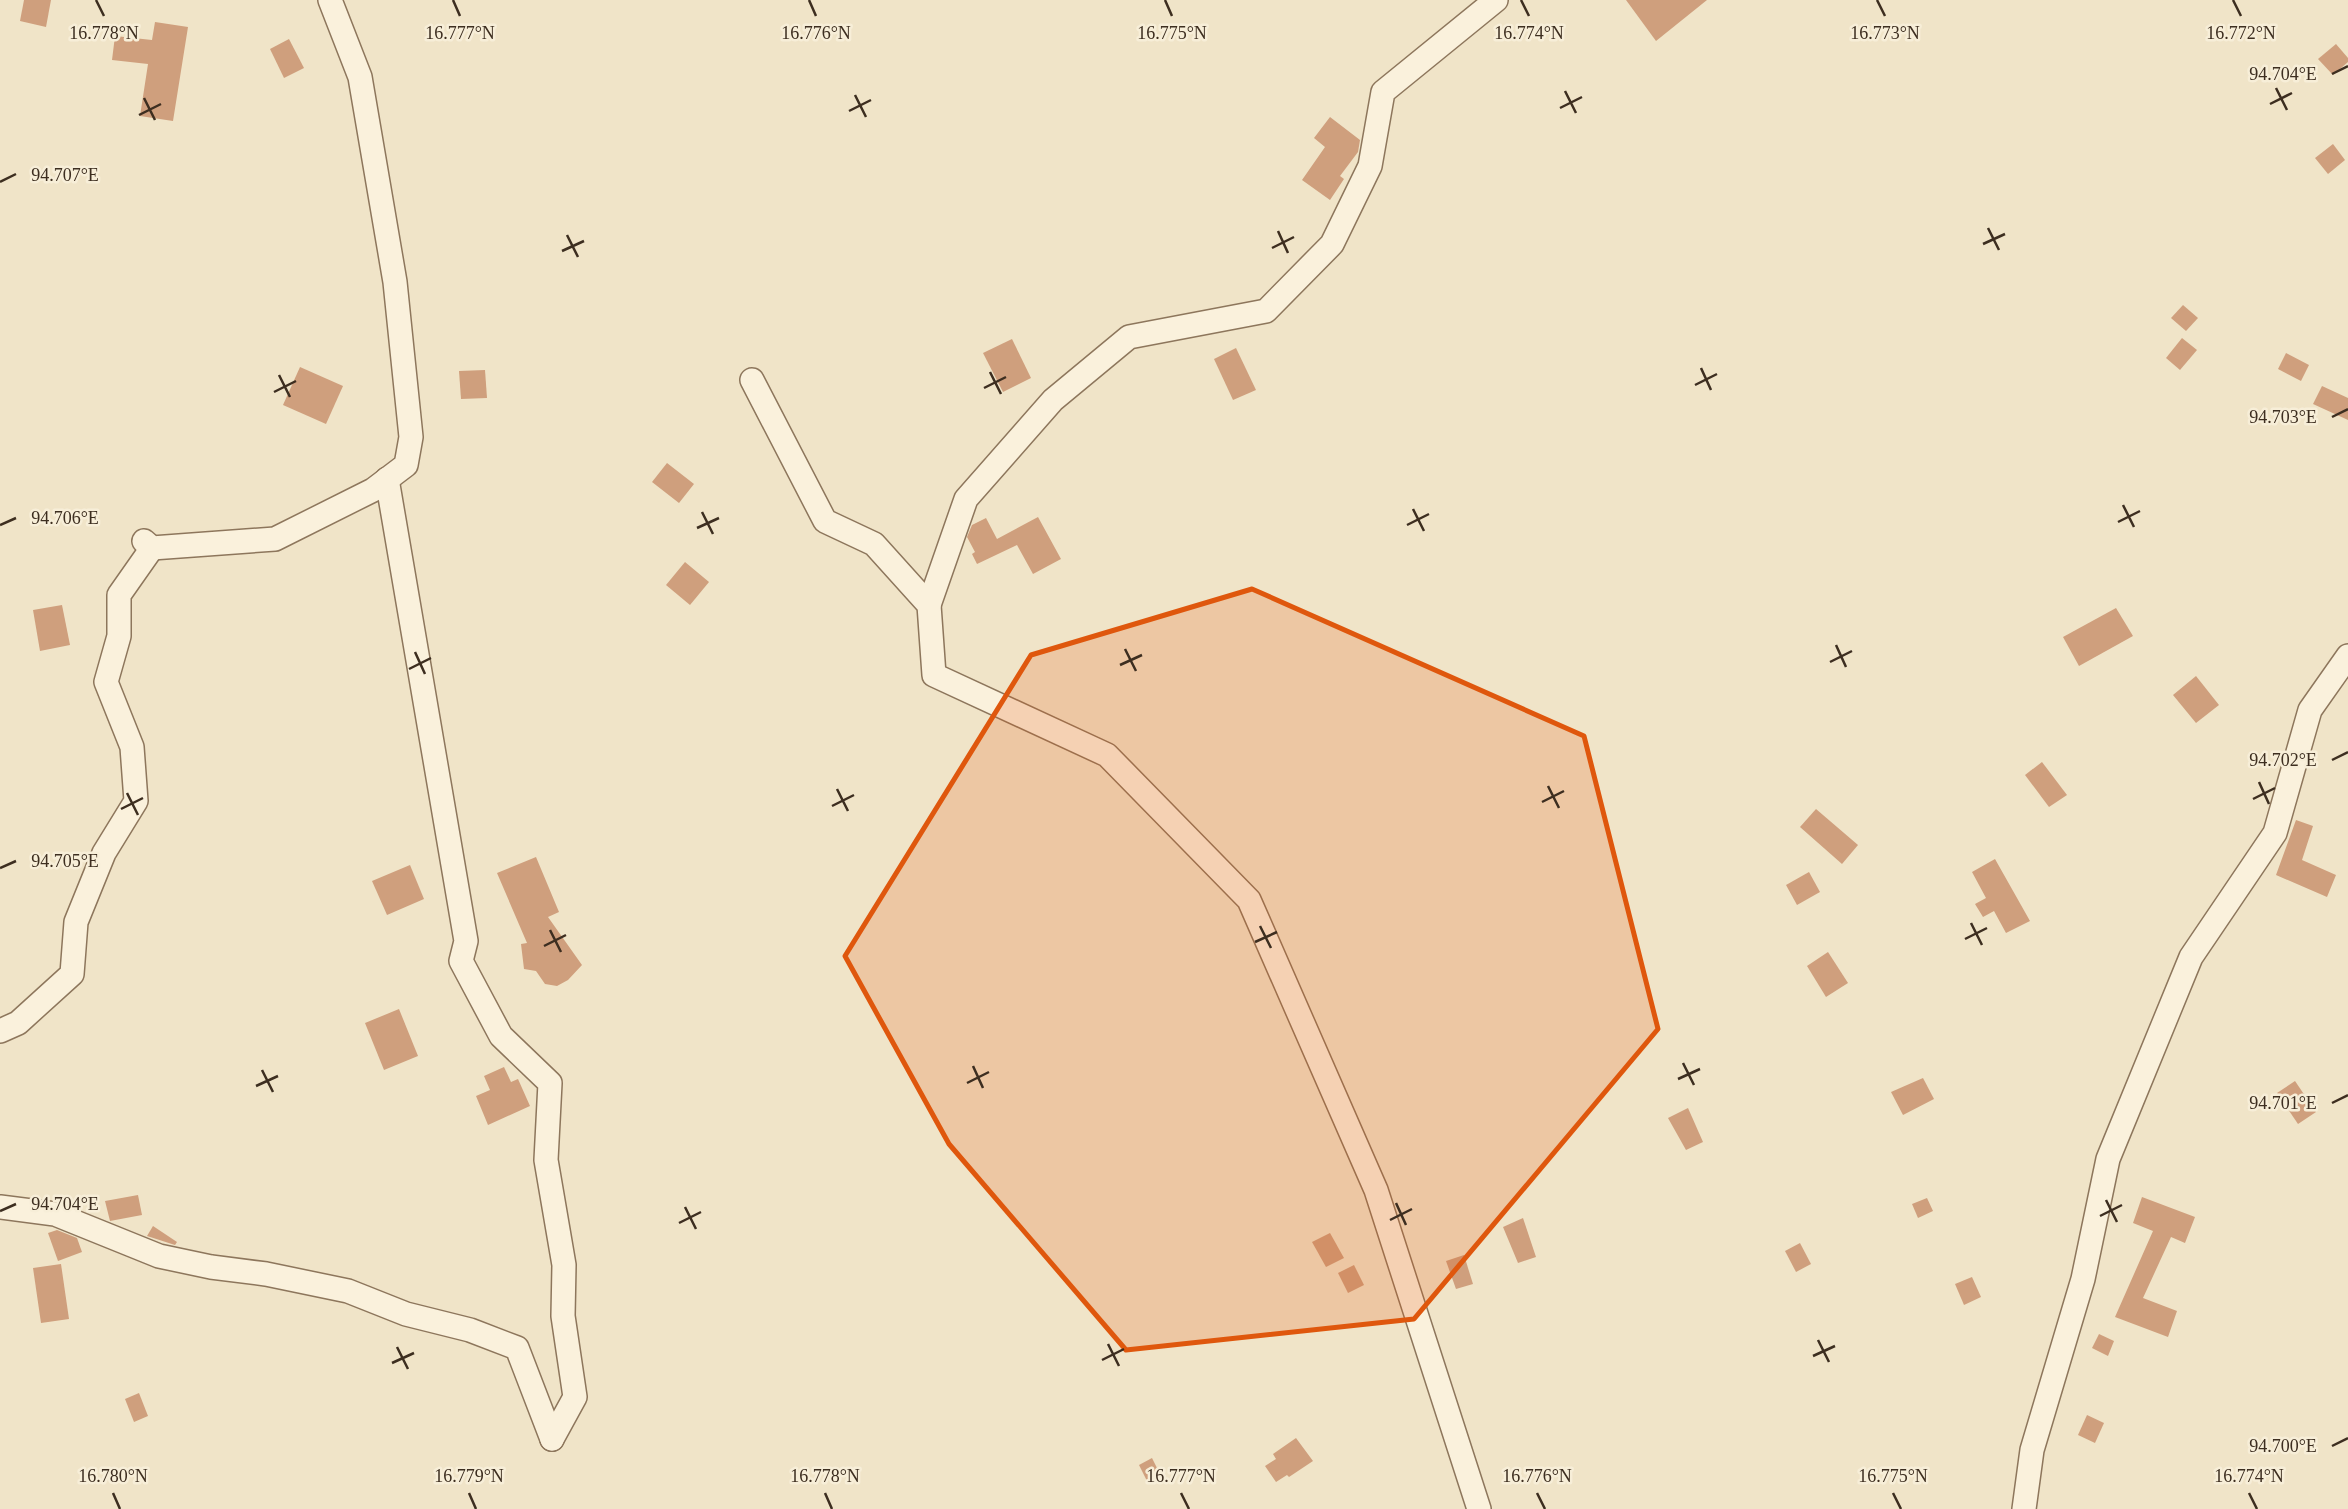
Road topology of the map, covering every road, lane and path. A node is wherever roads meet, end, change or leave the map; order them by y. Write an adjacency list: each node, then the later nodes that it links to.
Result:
1 (330, 0): 4 (street)
2 (1496, 0): 5 (street)
3 (752, 380): 5 (street)
4 (387, 479): 7 (street); 8 (street)
5 (929, 605): 9 (street)
6 (2348, 656): 10 (street)
7 (0, 1031)
8 (0, 1207)
9 (1479, 1509)
10 (2024, 1509)

